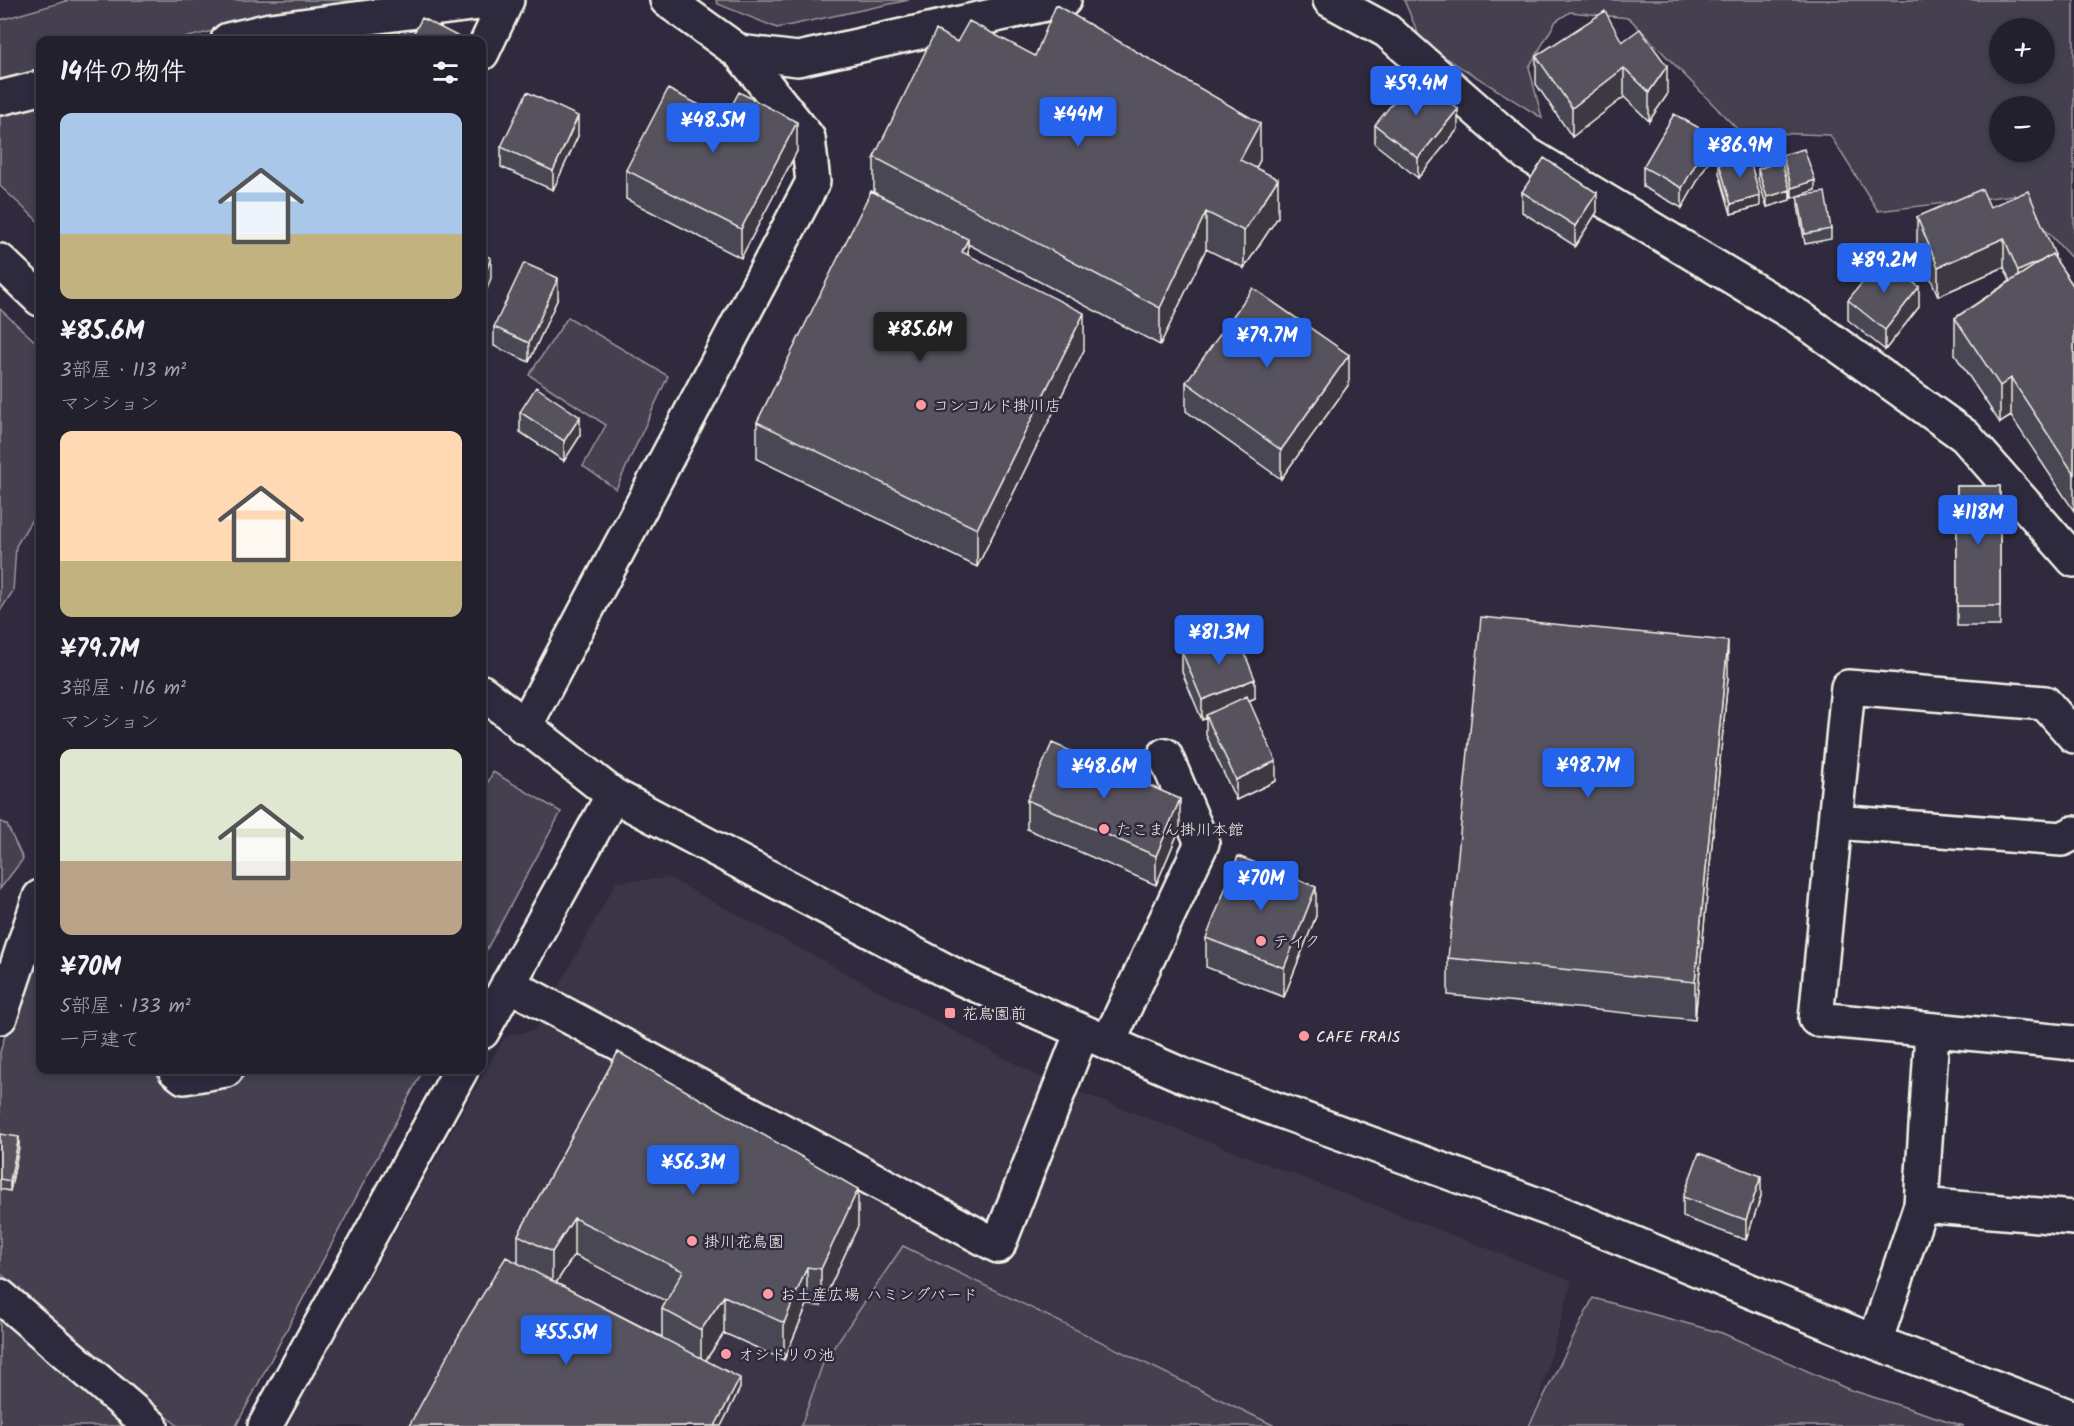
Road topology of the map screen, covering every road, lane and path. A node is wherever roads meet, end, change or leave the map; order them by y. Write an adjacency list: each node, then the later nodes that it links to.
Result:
1 (505, 0): 5 (street); 6 (street)
2 (667, 0): 7 (street)
3 (1064, 0): 7 (street)
4 (1330, 0): 12 (street)
5 (245, 36)
6 (486, 44)
7 (739, 52): 14 (street)
8 (36, 89): 9 (street)
9 (0, 98)
10 (0, 261): 11 (street)
11 (36, 295)
12 (2074, 560)
13 (486, 695): 14 (street)
14 (524, 728): 17 (street)
15 (2074, 736): 18 (street)
16 (1165, 755): 26 (street)
17 (613, 795): 22 (street); 26 (street)
18 (1835, 822): 19 (street); 25 (street)
19 (2074, 833)
20 (36, 925): 21 (street)
21 (32, 953): 23 (street)
22 (508, 984): 24 (street); 26 (street)
23 (0, 1017)
24 (486, 1025)
25 (1932, 1032): 27 (street); 31 (street)
26 (1095, 1038): 34 (street)
27 (2074, 1042)
28 (180, 1074): 29 (street)
29 (202, 1074)
30 (459, 1074): 37 (street)
31 (1921, 1205): 32 (street); 34 (street)
32 (2074, 1218)
33 (0, 1296): 36 (street)
34 (1875, 1342): 35 (street)
35 (2074, 1418)
36 (151, 1426)
37 (265, 1426)

